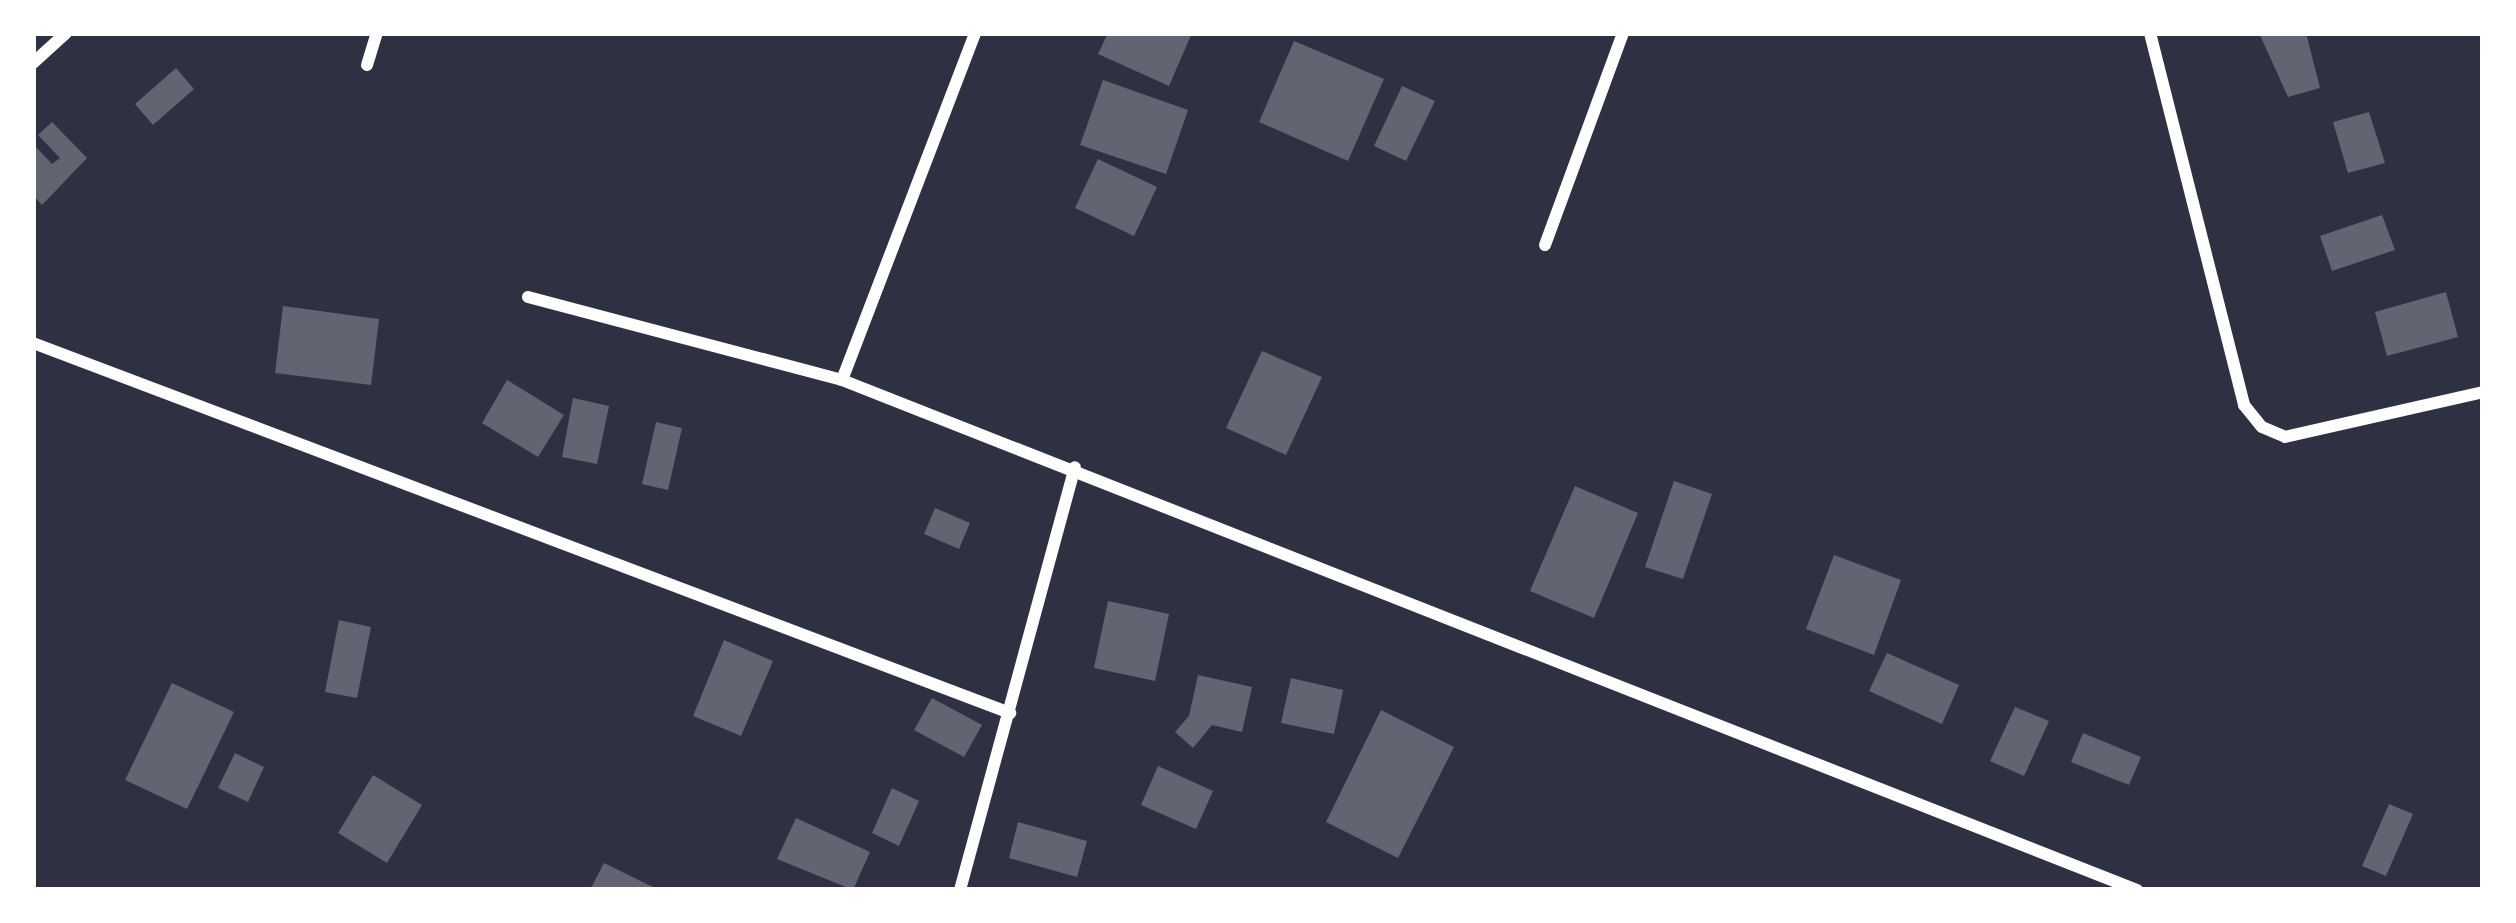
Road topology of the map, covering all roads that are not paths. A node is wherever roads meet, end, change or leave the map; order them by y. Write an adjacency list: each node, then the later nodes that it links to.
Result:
1 (67, 33): 6 (street)
2 (377, 33): 7 (street)
3 (975, 33): 11 (street)
4 (1623, 33): 8 (street)
5 (2150, 33): 12 (street)
6 (33, 63)
7 (367, 65)
8 (1545, 245)
9 (527, 297): 11 (street)
10 (33, 343): 14 (street)
11 (842, 380): 13 (street)
12 (2483, 392)
13 (1075, 467): 14 (street); 16 (street)
14 (1010, 713): 15 (street)
15 (960, 890)
16 (2137, 890)

